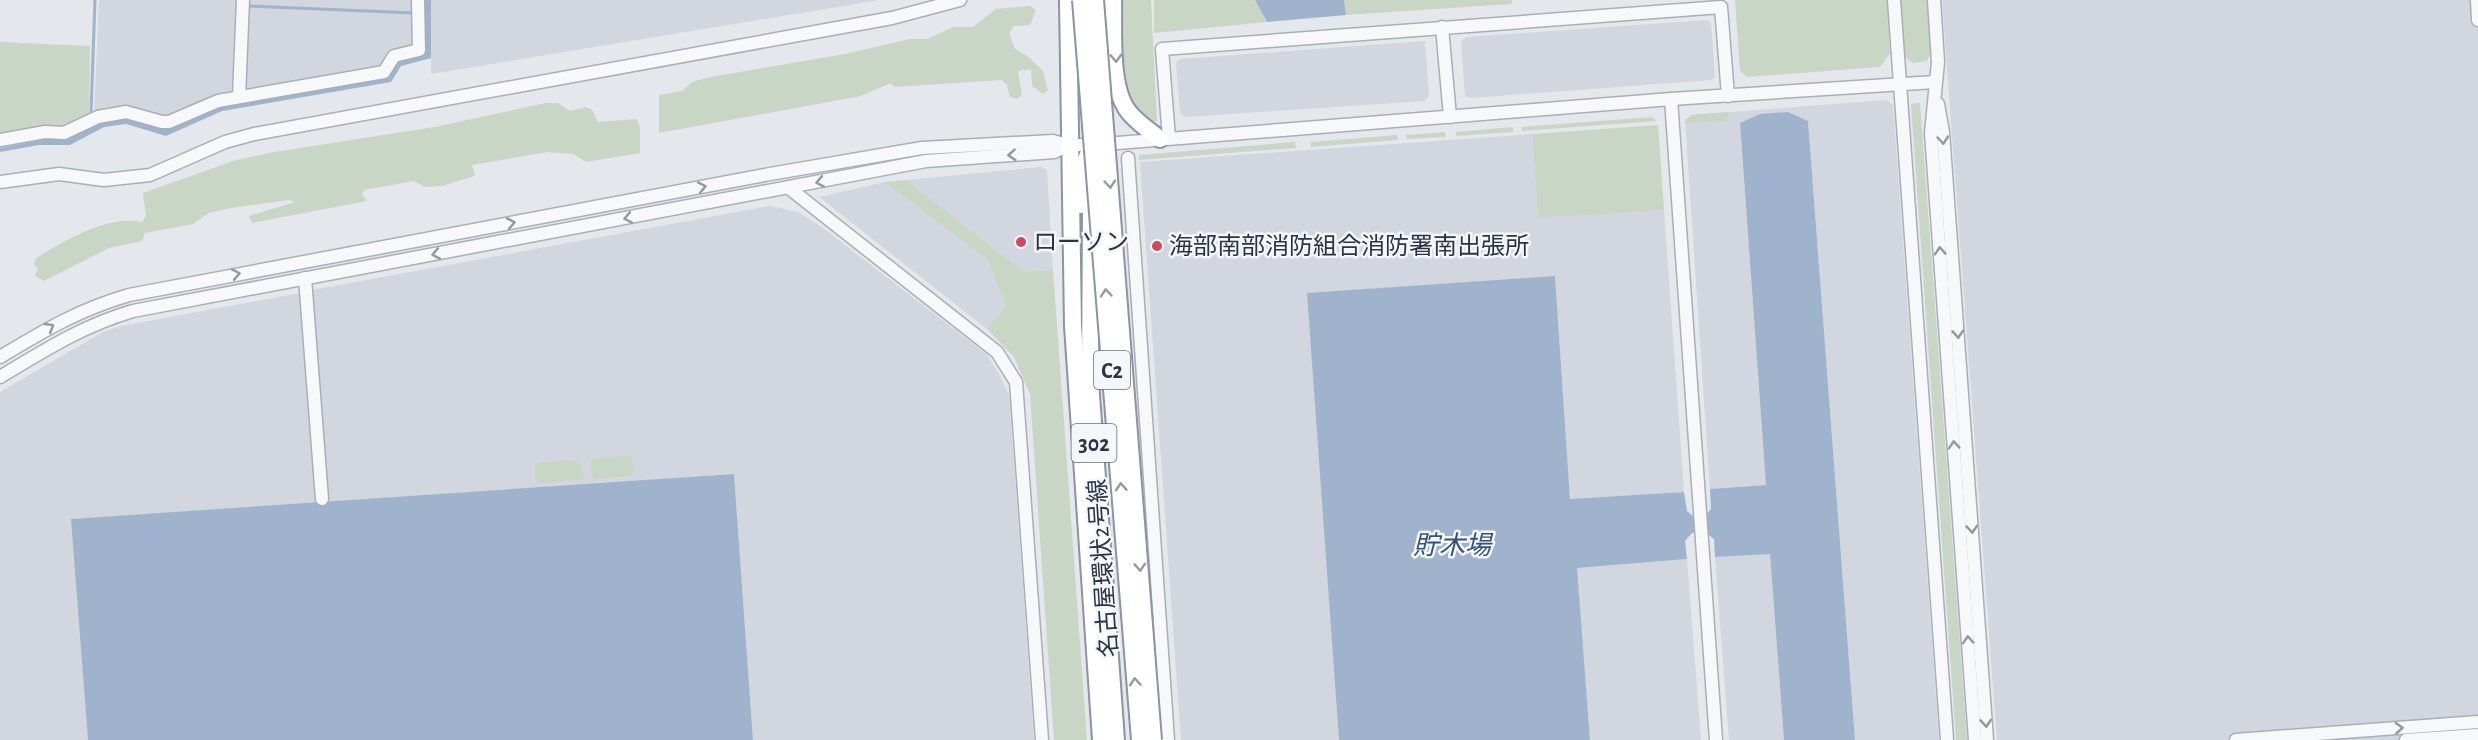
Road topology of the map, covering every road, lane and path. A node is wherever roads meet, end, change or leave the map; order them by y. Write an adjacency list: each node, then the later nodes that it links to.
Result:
1 (243, 0): 16 (street)
2 (418, 0): 16 (street)
3 (960, 0): 24 (street)
4 (1068, 0): 21 (highway, 名古屋環状2号線 / 302)
5 (1081, 0): 21 (highway); 36 (highway, C2, one-way to 5, bridge)
6 (1096, 0): 22 (highway, 名古屋環状2号線 / 302); 37 (highway, C2, one-way to 37, bridge)
7 (1113, 0): 19 (highway, one-way to 19)
8 (1893, 0): 14 (street)
9 (1934, 0): 13 (street)
10 (2477, 0): 11 (street)
11 (2478, 20)
12 (1442, 27): 15 (street); 18 (street); 19 (street)
13 (1935, 82): 14 (street); 41 (street, one-way to 13); 42 (street, one-way to 42)
14 (1900, 85): 15 (street); 40 (street)
15 (1728, 96): 17 (street)
16 (239, 97): 20 (street)
17 (1671, 99): 18 (street); 39 (street)
18 (1450, 117): 19 (street)
19 (1164, 139): 22 (street)
20 (0, 140)
21 (1069, 145): 22 (street); 25 (street, one-way to 25); 27 (highway, 名古屋環状2号線 / 302); 28 (street, one-way to 21)
22 (1092, 145): 27 (highway); 35 (highway, 名古屋環状2号線 / 302)
23 (1128, 158): 38 (street)
24 (0, 182)
25 (789, 188): 26 (street, one-way to 26); 33 (street)
26 (305, 278): 29 (street); 30 (street)
27 (1072, 286): 34 (highway, 名古屋環状2号線 / 302)
28 (0, 357)
29 (0, 377)
30 (322, 499)
31 (2478, 723): 43 (street, one-way to 31)
32 (2478, 735): 44 (street)
33 (1042, 740)
34 (1101, 740)
35 (1116, 740)
36 (1140, 740)
37 (1153, 740)
38 (1168, 740)
39 (1716, 740)
40 (1947, 740)
41 (1975, 740)
42 (1987, 740)
43 (2236, 740)
44 (2406, 740)

